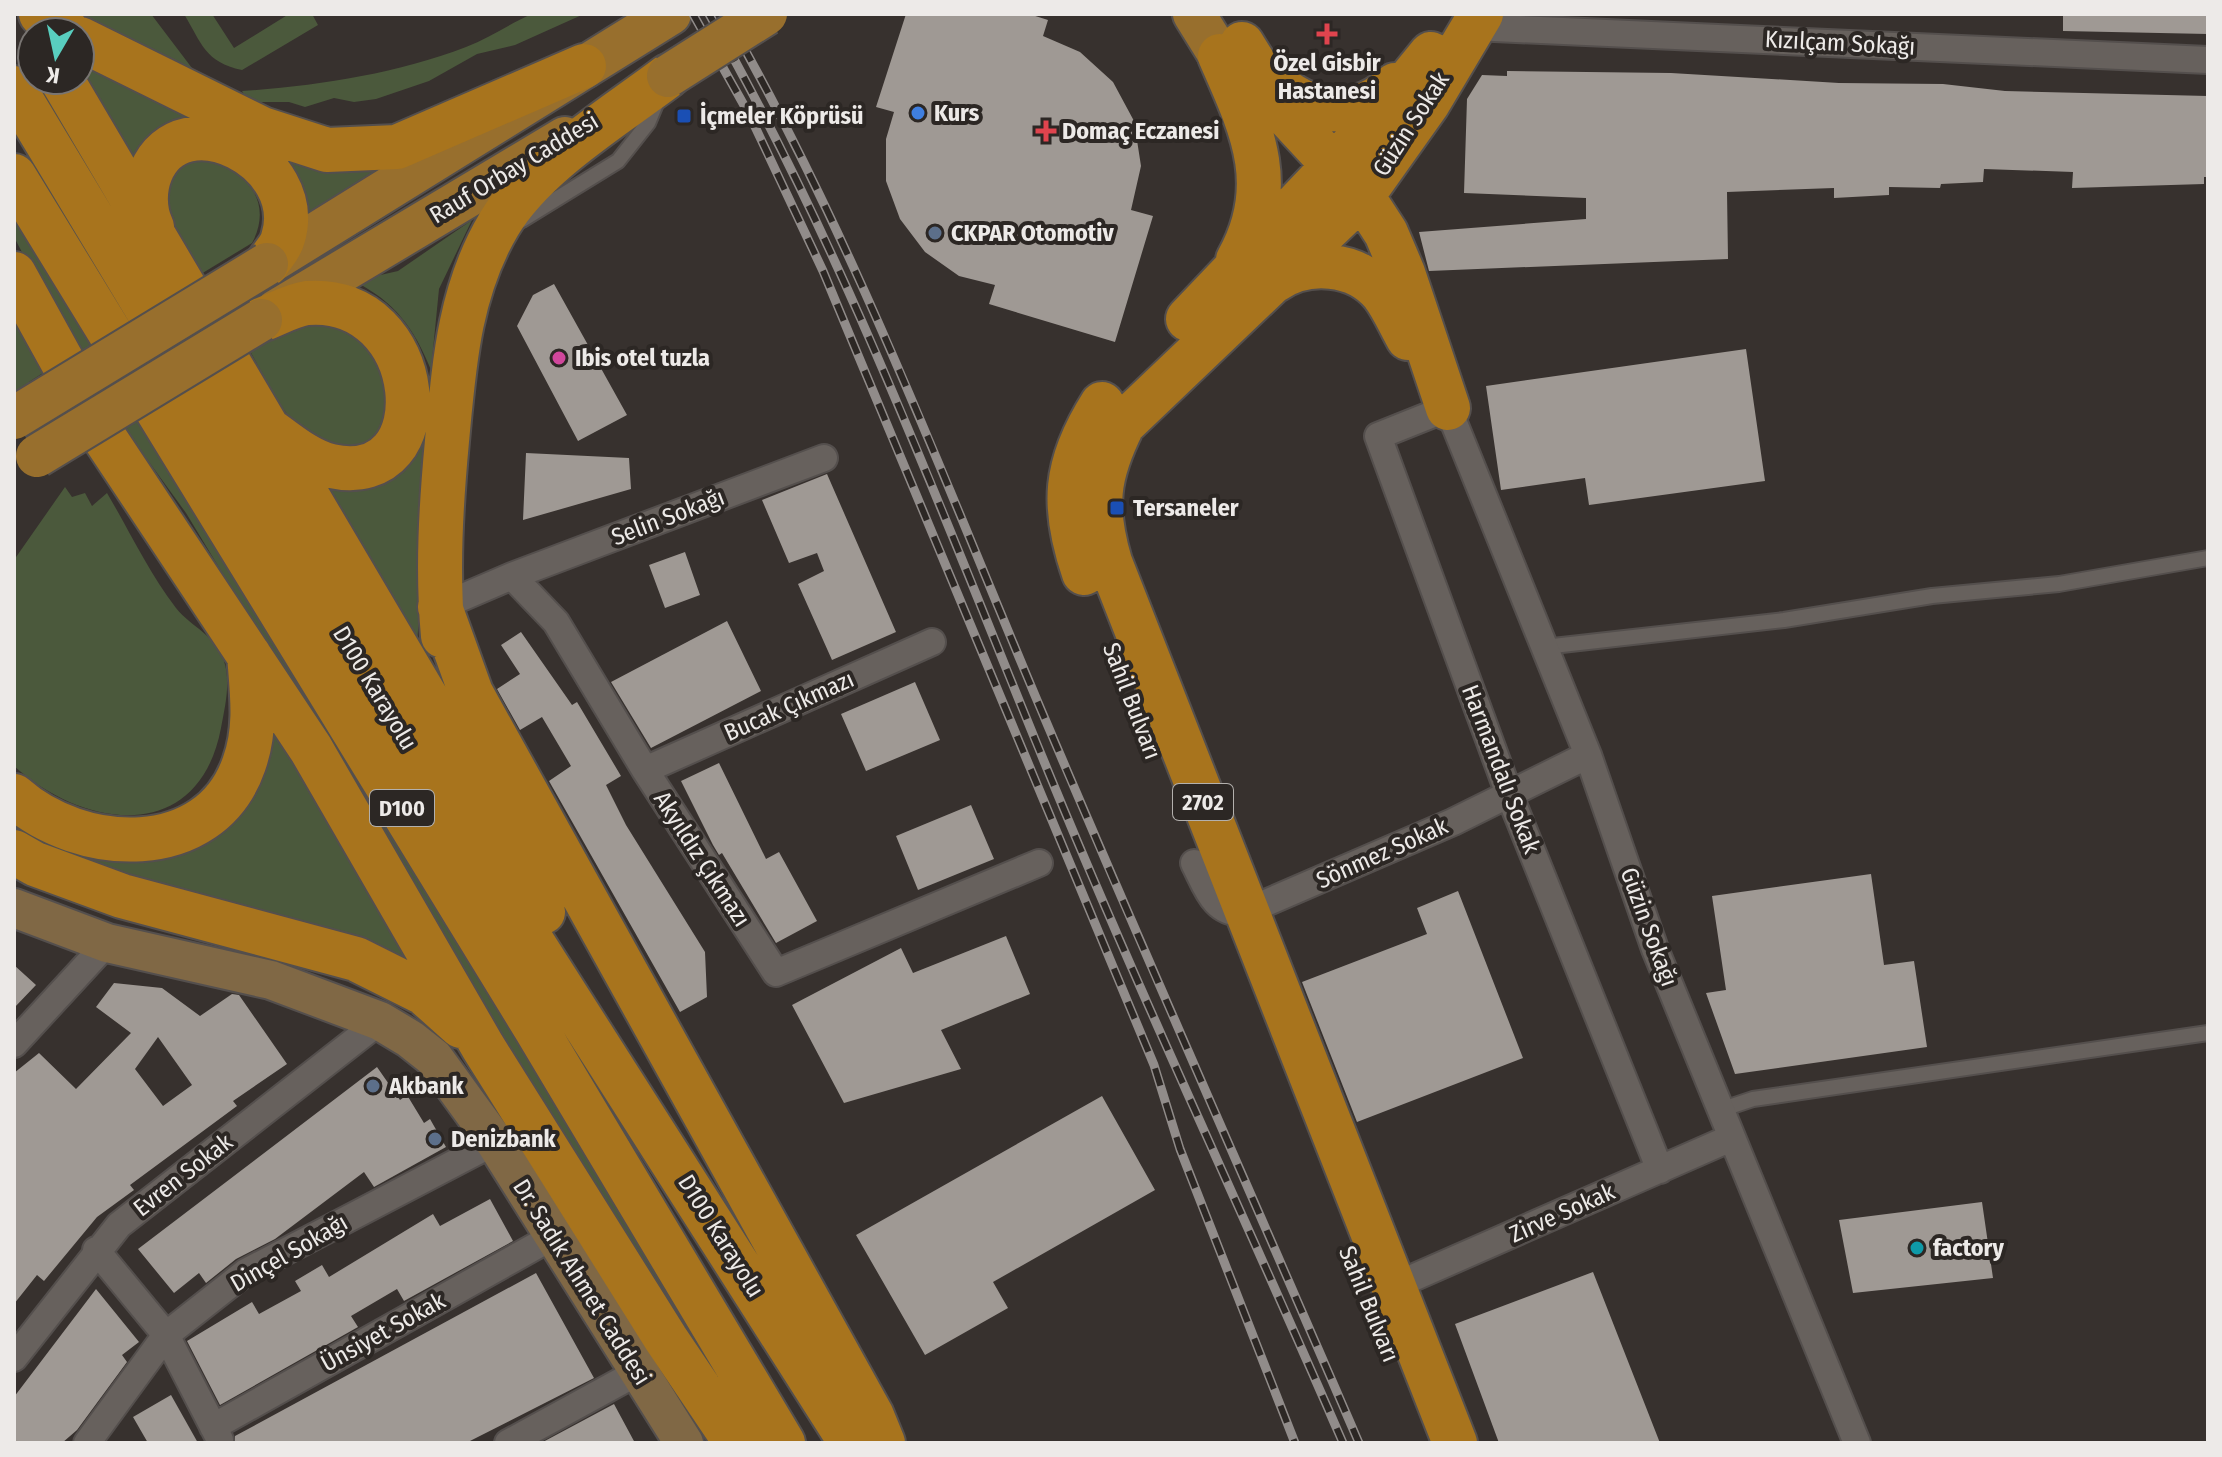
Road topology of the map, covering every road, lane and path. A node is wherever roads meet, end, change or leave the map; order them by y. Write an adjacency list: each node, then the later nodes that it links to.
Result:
1 (766, 14): 9 (main road, Rauf Orbay Caddesi, bridge)
2 (1194, 14): 5 (main road)
3 (656, 23): 8 (main road, Rauf Orbay Caddesi)
4 (1465, 24): 5 (highway); 7 (street, Kızılçam Sokağı); 13 (highway, Güzin Sokak)
5 (1229, 38): 13 (highway); 17 (highway)
6 (96, 47): 8 (highway)
7 (2208, 60)
8 (584, 66): 15 (main road, Rauf Orbay Caddesi)
9 (668, 76): 18 (main road, Rauf Orbay Caddesi); 26 (highway)
10 (14, 88): 49 (highway, D100 Karayolu / D100)
11 (72, 96): 14 (highway)
12 (14, 176): 63 (highway, D100 Karayolu / D100)
13 (1333, 196): 17 (highway, Sahil Bulvarı / 2702); 19 (highway)
14 (160, 243): 15 (highway); 21 (highway)
15 (267, 264): 20 (main road, bridge)
16 (14, 274): 29 (highway)
17 (1242, 288): 19 (highway); 37 (highway, Sahil Bulvarı / 2702); 39 (highway, Sahil Bulvarı / 2702)
18 (261, 320): 21 (highway); 23 (main road, bridge)
19 (1448, 408): 28 (street, Güzin Sokağı); 33 (street, Harmandalı Sokak)
20 (14, 418)
21 (267, 429): 32 (highway)
22 (824, 458): 25 (street, Selin Sokağı)
23 (25, 464)
24 (2208, 558): 28 (lane)
25 (512, 576): 26 (street); 31 (street, Akyıldız Çıkmazı)
26 (440, 607): 32 (highway); 65 (highway)
27 (932, 642): 31 (street, Bucak Çıkmazı)
28 (1544, 647): 30 (street, Güzin Sokağı)
29 (248, 649): 34 (highway); 44 (highway)
30 (1588, 755): 33 (street, Sönmez Sokak); 45 (street, Güzin Sokağı)
31 (645, 770): 36 (street, Akyıldız Çıkmazı)
32 (476, 782): 49 (highway)
33 (1509, 794): 39 (street, Sönmez Sokak); 48 (street, Harmandalı Sokak)
34 (14, 796)
35 (14, 852): 44 (highway)
36 (1039, 863)
37 (1194, 863): 39 (street); 66 (highway, Sahil Bulvarı / 2702)
38 (14, 908): 40 (main road, Dr. Sadık Ahmet Caddesi)
39 (1245, 912): 52 (highway, Sahil Bulvarı / 2702)
40 (107, 943): 41 (main road, Dr. Sadık Ahmet Caddesi); 43 (street)
41 (380, 1021): 47 (main road, Dr. Sadık Ahmet Caddesi); 51 (street, Evren Sokak)
42 (2208, 1033): 45 (lane)
43 (14, 1044)
44 (483, 1047): 54 (highway)
45 (1720, 1110): 46 (street, Güzin Sokağı)
46 (1731, 1138): 48 (street, Zirve Sokak); 68 (street, Güzin Sokağı)
47 (495, 1142): 50 (main road, Dr. Sadık Ahmet Caddesi); 53 (street, Dinçel Sokağı)
48 (1660, 1170): 52 (street, Zirve Sokak)
49 (702, 1206): 64 (highway, D100 Karayolu / D100)
50 (552, 1237): 56 (main road, Dr. Sadık Ahmet Caddesi); 57 (street, Ünsiyet Sokak)
51 (96, 1250): 53 (street); 55 (street, Evren Sokak)
52 (1392, 1287): 67 (highway, Sahil Bulvarı / 2702)
53 (166, 1335): 57 (street); 58 (street, Dinçel Sokağı)
54 (666, 1339): 61 (highway); 62 (highway)
55 (14, 1358)
56 (638, 1372): 59 (street); 60 (main road, Dr. Sadık Ahmet Caddesi)
57 (217, 1435)
58 (87, 1443)
59 (508, 1443)
60 (684, 1443)
61 (716, 1443)
62 (736, 1443)
63 (783, 1443)
64 (851, 1443)
65 (883, 1443)
66 (1424, 1443)
67 (1455, 1443)
68 (1857, 1443)

